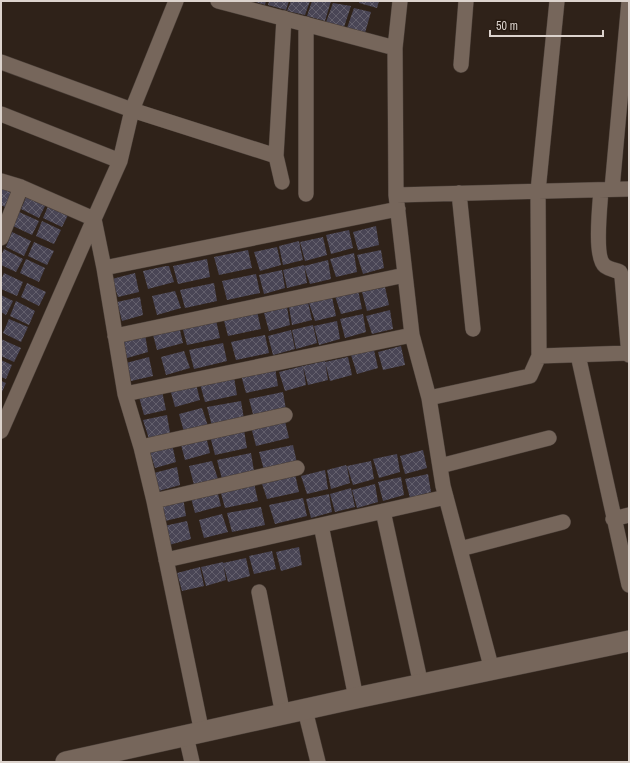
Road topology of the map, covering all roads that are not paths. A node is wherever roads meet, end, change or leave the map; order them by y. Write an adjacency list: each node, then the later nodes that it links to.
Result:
1 (176, 1): 12 (street)
2 (218, 1): 7 (street)
3 (400, 1): 9 (street)
4 (466, 1): 11 (street)
5 (557, 1): 21 (street)
6 (629, 1): 20 (street)
7 (284, 18): 8 (street); 14 (street)
8 (306, 24): 9 (street); 23 (street)
9 (395, 48): 24 (street)
10 (1, 62): 12 (street)
11 (461, 65)
12 (132, 110): 14 (street); 15 (street)
13 (1, 114): 15 (street)
14 (276, 156): 17 (street)
15 (120, 161): 25 (street)
16 (1, 181): 18 (street)
17 (282, 182)
18 (21, 187): 25 (street); 26 (street)
19 (629, 188): 20 (street)
20 (606, 189): 21 (street); 32 (street)
21 (538, 191): 22 (street); 34 (street)
22 (459, 193): 24 (street); 29 (street)
23 (306, 194)
24 (397, 202): 27 (street); 28 (street)
25 (94, 219): 27 (street); 38 (street)
26 (1, 238)
27 (104, 268): 31 (street)
28 (405, 275): 30 (street); 31 (street)
29 (473, 329)
30 (412, 335): 35 (street); 36 (street)
31 (115, 336): 35 (street)
32 (629, 354): 33 (street)
33 (578, 355): 34 (street); 47 (street)
34 (539, 356): 36 (street)
35 (125, 394): 40 (street)
36 (429, 398): 41 (street)
37 (285, 415): 40 (street)
38 (1, 431)
39 (549, 438): 41 (street)
40 (141, 447): 44 (street)
41 (440, 466): 43 (street)
42 (297, 468): 44 (street)
43 (446, 497): 45 (street); 50 (street)
44 (154, 501): 51 (street)
45 (383, 512): 49 (street); 56 (street)
46 (629, 516): 47 (street)
47 (613, 519): 52 (street)
48 (563, 522): 50 (street)
49 (321, 525): 51 (street); 57 (street)
50 (460, 549): 55 (street)
51 (166, 560): 60 (street)
52 (629, 585)
53 (259, 592): 59 (street)
54 (629, 640): 55 (street)
55 (492, 670): 56 (street)
56 (421, 685): 57 (street)
57 (356, 698): 58 (street)
58 (305, 710): 59 (street); 63 (street)
59 (283, 715): 60 (street)
60 (194, 734): 61 (street); 62 (street)
61 (66, 762)
62 (192, 762)
63 (318, 762)

